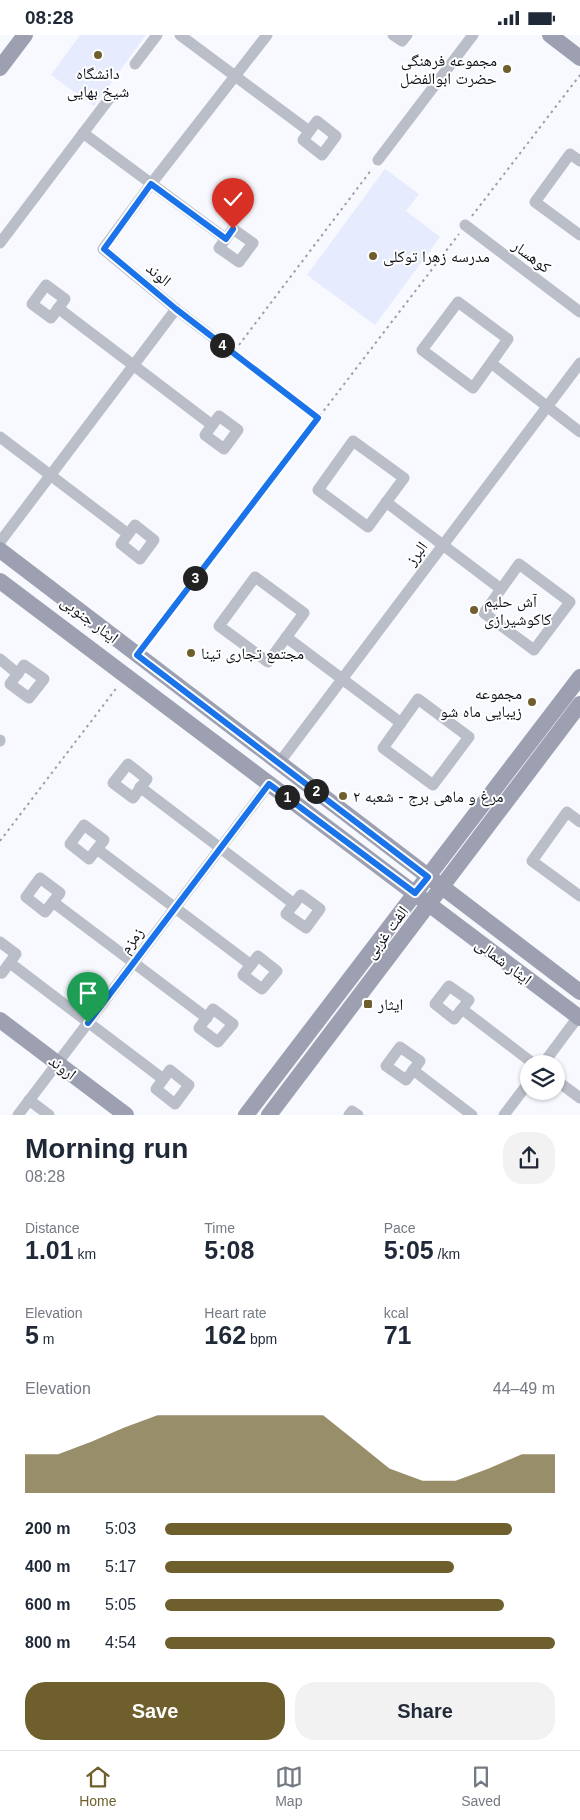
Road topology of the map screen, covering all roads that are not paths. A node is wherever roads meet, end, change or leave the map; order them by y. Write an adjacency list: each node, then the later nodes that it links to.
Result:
1 (25, 35): 11 (main road)
2 (157, 35): 10 (street)
3 (180, 35): 12 (street)
4 (267, 35): 12 (street, الوند)
5 (393, 35): 6 (street)
6 (407, 35)
7 (473, 35): 16 (street)
8 (550, 35): 9 (main road)
9 (580, 58)
10 (135, 64)
11 (0, 69)
12 (235, 76): 14 (street); 18 (street, الوند)
13 (109, 99): 15 (street)
14 (309, 131)
15 (83, 133): 18 (street); 22 (street)
16 (378, 160)
17 (580, 161): 20 (street)
18 (151, 184): 21 (street); 24 (street, الوند)
19 (465, 225): 25 (street, کوهسار)
20 (580, 235)
21 (226, 239)
22 (0, 243)
23 (58, 308): 29 (street)
24 (176, 309): 26 (street); 29 (street, الوند)
25 (580, 312)
26 (233, 353)
27 (491, 363): 27 (street); 30 (street)
28 (580, 363): 30 (street, البرز)
29 (134, 365): 31 (street); 34 (street, الوند)
30 (546, 408): 32 (street); 38 (street, البرز)
31 (212, 425)
32 (580, 432)
33 (0, 437): 34 (street)
34 (50, 475): 36 (street); 37 (street, الوند)
35 (386, 502): 35 (street); 38 (street)
36 (128, 534)
37 (0, 542)
38 (443, 545): 41 (street); 46 (street, البرز)
39 (0, 550): 49 (main road, ایثار جنوبی)
40 (0, 581): 50 (main road, ایثار جنوبی)
41 (502, 589): 41 (street)
42 (286, 637): 42 (street); 46 (street)
43 (0, 659): 44 (street)
44 (18, 674)
45 (580, 677): 55 (main road, الفت غربی)
46 (342, 679): 48 (street); 49 (street, البرز)
47 (580, 704): 56 (main road, الفت غربی)
48 (401, 723): 48 (street)
49 (279, 763): 55 (main road, ایثار جنوبی)
50 (269, 784): 53 (street, زمزم); 57 (main road, ایثار جنوبی)
51 (140, 787): 53 (street)
52 (580, 822): 58 (street)
53 (220, 848): 60 (street); 62 (street, زمزم)
54 (97, 849): 62 (street)
55 (428, 877): 56 (main road, ایثار جنوبی); 57 (main road, الفت غربی)
56 (443, 887): 61 (main road, الفت غربی); 68 (main road, ایثار شمالی)
57 (415, 893): 61 (main road, ایثار جنوبی); 86 (main road, الفت غربی)
58 (580, 896)
59 (53, 902): 65 (street)
60 (294, 904)
61 (429, 905): 71 (main road, ایثار شمالی); 87 (main road, الفت غربی)
62 (175, 908): 65 (street, زمزم); 66 (street)
63 (0, 942): 64 (street)
64 (10, 963): 67 (street); 73 (street)
65 (134, 963): 70 (street); 73 (street, زمزم)
66 (251, 965)
67 (0, 971)
68 (580, 991)
69 (462, 1009): 74 (street)
70 (207, 1018)
71 (579, 1018): 75 (street)
72 (0, 1020): 76 (main road, اروند)
73 (88, 1023): 76 (street, زمزم); 78 (street)
74 (522, 1055)
75 (550, 1055)
76 (57, 1063): 82 (street, زمزم); 85 (main road, اروند)
77 (413, 1070): 90 (street)
78 (163, 1079)
79 (565, 1087): 81 (street)
80 (520, 1094): 91 (street)
81 (580, 1098)
82 (29, 1100): 83 (street, زمزم); 84 (street)
83 (18, 1115)
84 (49, 1115)
85 (126, 1115)
86 (246, 1115)
87 (269, 1115)
88 (349, 1115): 89 (street)
89 (358, 1115)
90 (472, 1115)
91 (504, 1115)

